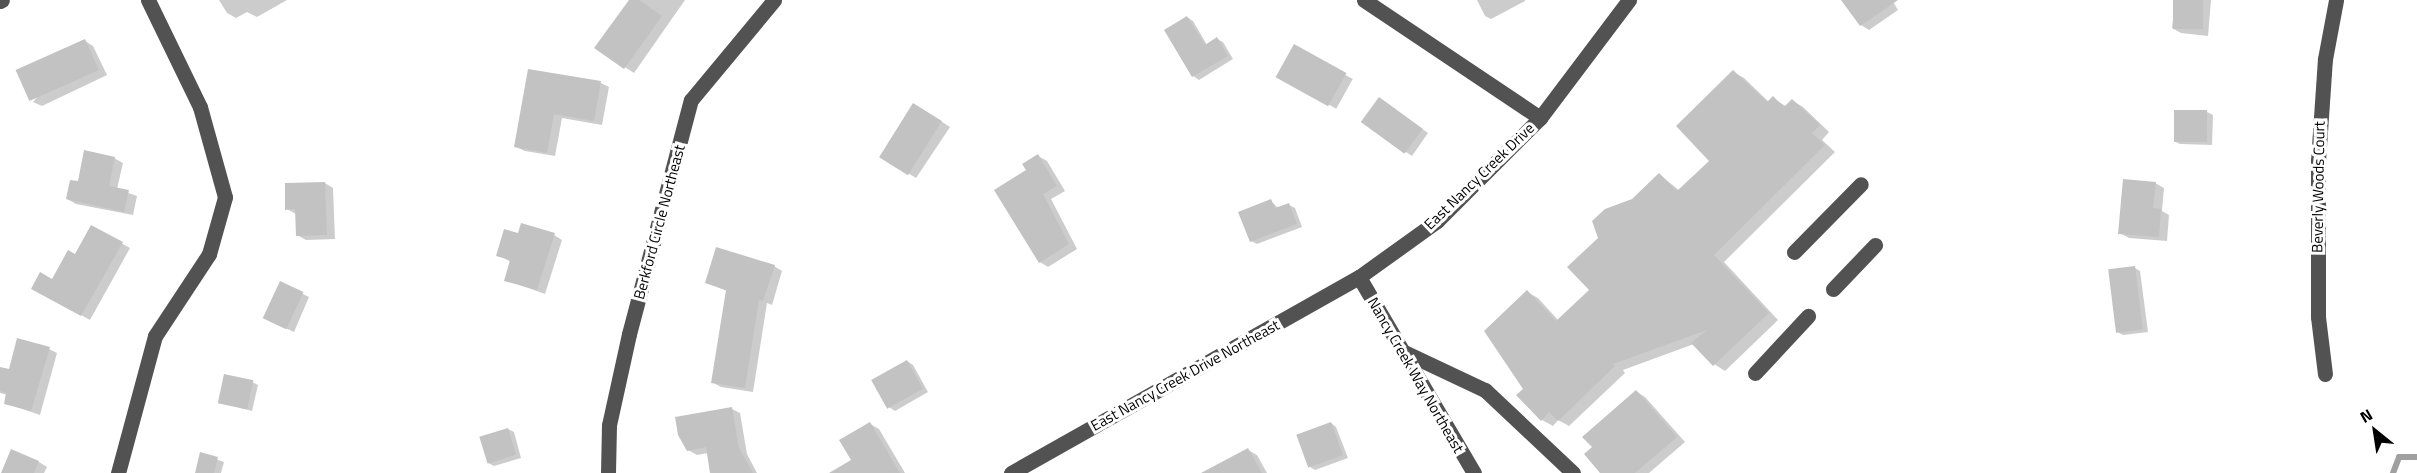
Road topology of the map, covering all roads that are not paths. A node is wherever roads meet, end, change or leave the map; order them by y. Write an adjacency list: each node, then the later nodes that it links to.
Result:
1 (148, 0): 16 (street)
2 (774, 0): 17 (street, Berkford Circle Northeast)
3 (1365, 0): 6 (street)
4 (1629, 0): 6 (street)
5 (2336, 0): 15 (street, Beverly Woods Court)
6 (1540, 118): 10 (street, East Nancy Creek Drive)
7 (1861, 184): 9 (street)
8 (1875, 245): 11 (street)
9 (1794, 252)
10 (1359, 277): 13 (street, Nancy Creek Way Northeast); 18 (street, East Nancy Creek Drive Northeast)
11 (1833, 290)
12 (1808, 316): 14 (street)
13 (1401, 350): 19 (street, Nancy Creek Way Northeast); 20 (street)
14 (1755, 373)
15 (2325, 374)
16 (118, 473)
17 (608, 473)
18 (1011, 473)
19 (1474, 473)
20 (1573, 473)

